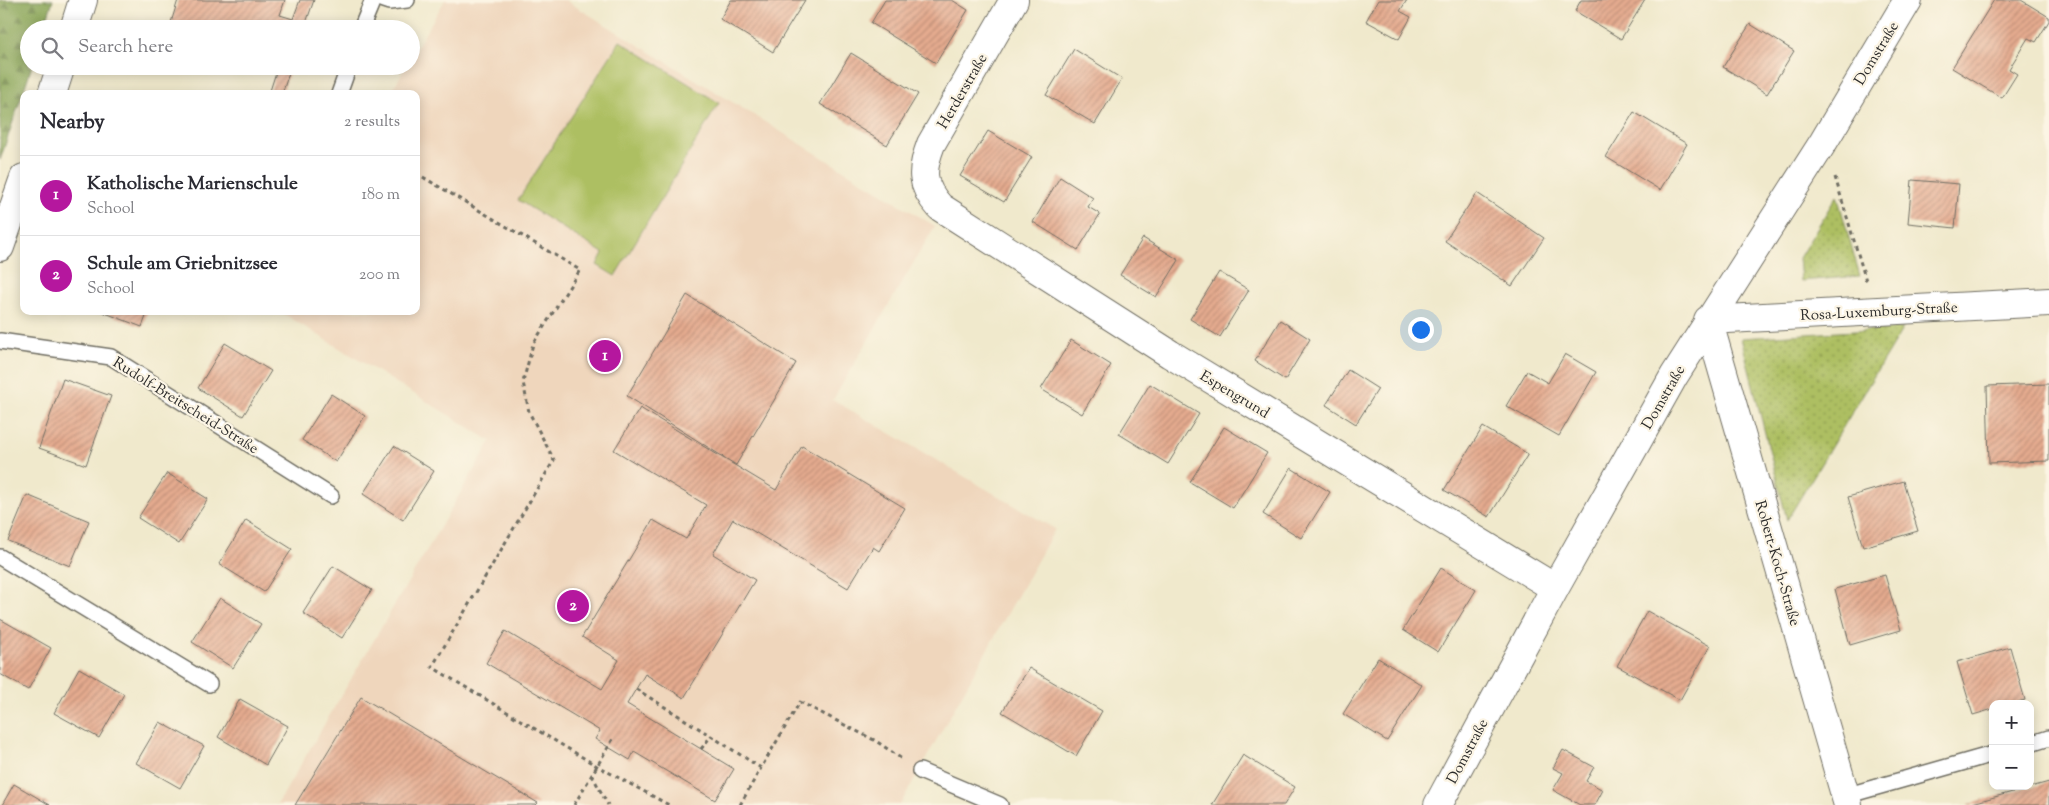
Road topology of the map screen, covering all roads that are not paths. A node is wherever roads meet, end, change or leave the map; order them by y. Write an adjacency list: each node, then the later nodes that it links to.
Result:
1 (83, 0): 7 (street)
2 (373, 0): 8 (lane)
3 (383, 0): 4 (lane)
4 (408, 0)
5 (1908, 0): 17 (street, Domstraße)
6 (1009, 2): 13 (street, Herderstraße)
7 (77, 20)
8 (365, 20)
9 (58, 75): 11 (street)
10 (346, 75): 12 (lane)
11 (53, 90)
12 (340, 90)
13 (926, 186): 21 (street, Espengrund)
14 (20, 190): 15 (street)
15 (0, 247)
16 (2049, 302): 17 (street, Rosa-Luxemburg-Straße)
17 (1708, 320): 21 (street, Domstraße); 27 (street, Robert-Koch-Straße)
18 (0, 341): 19 (lane, Rudolf-Breitscheid-Straße)
19 (331, 496)
20 (0, 558): 22 (lane)
21 (1555, 588): 29 (street, Domstraße)
22 (209, 684)
23 (2049, 738): 24 (lane)
24 (2034, 743)
25 (1989, 755): 27 (lane)
26 (920, 771): 28 (lane)
27 (1846, 801)
28 (1000, 805)
29 (1438, 805)

